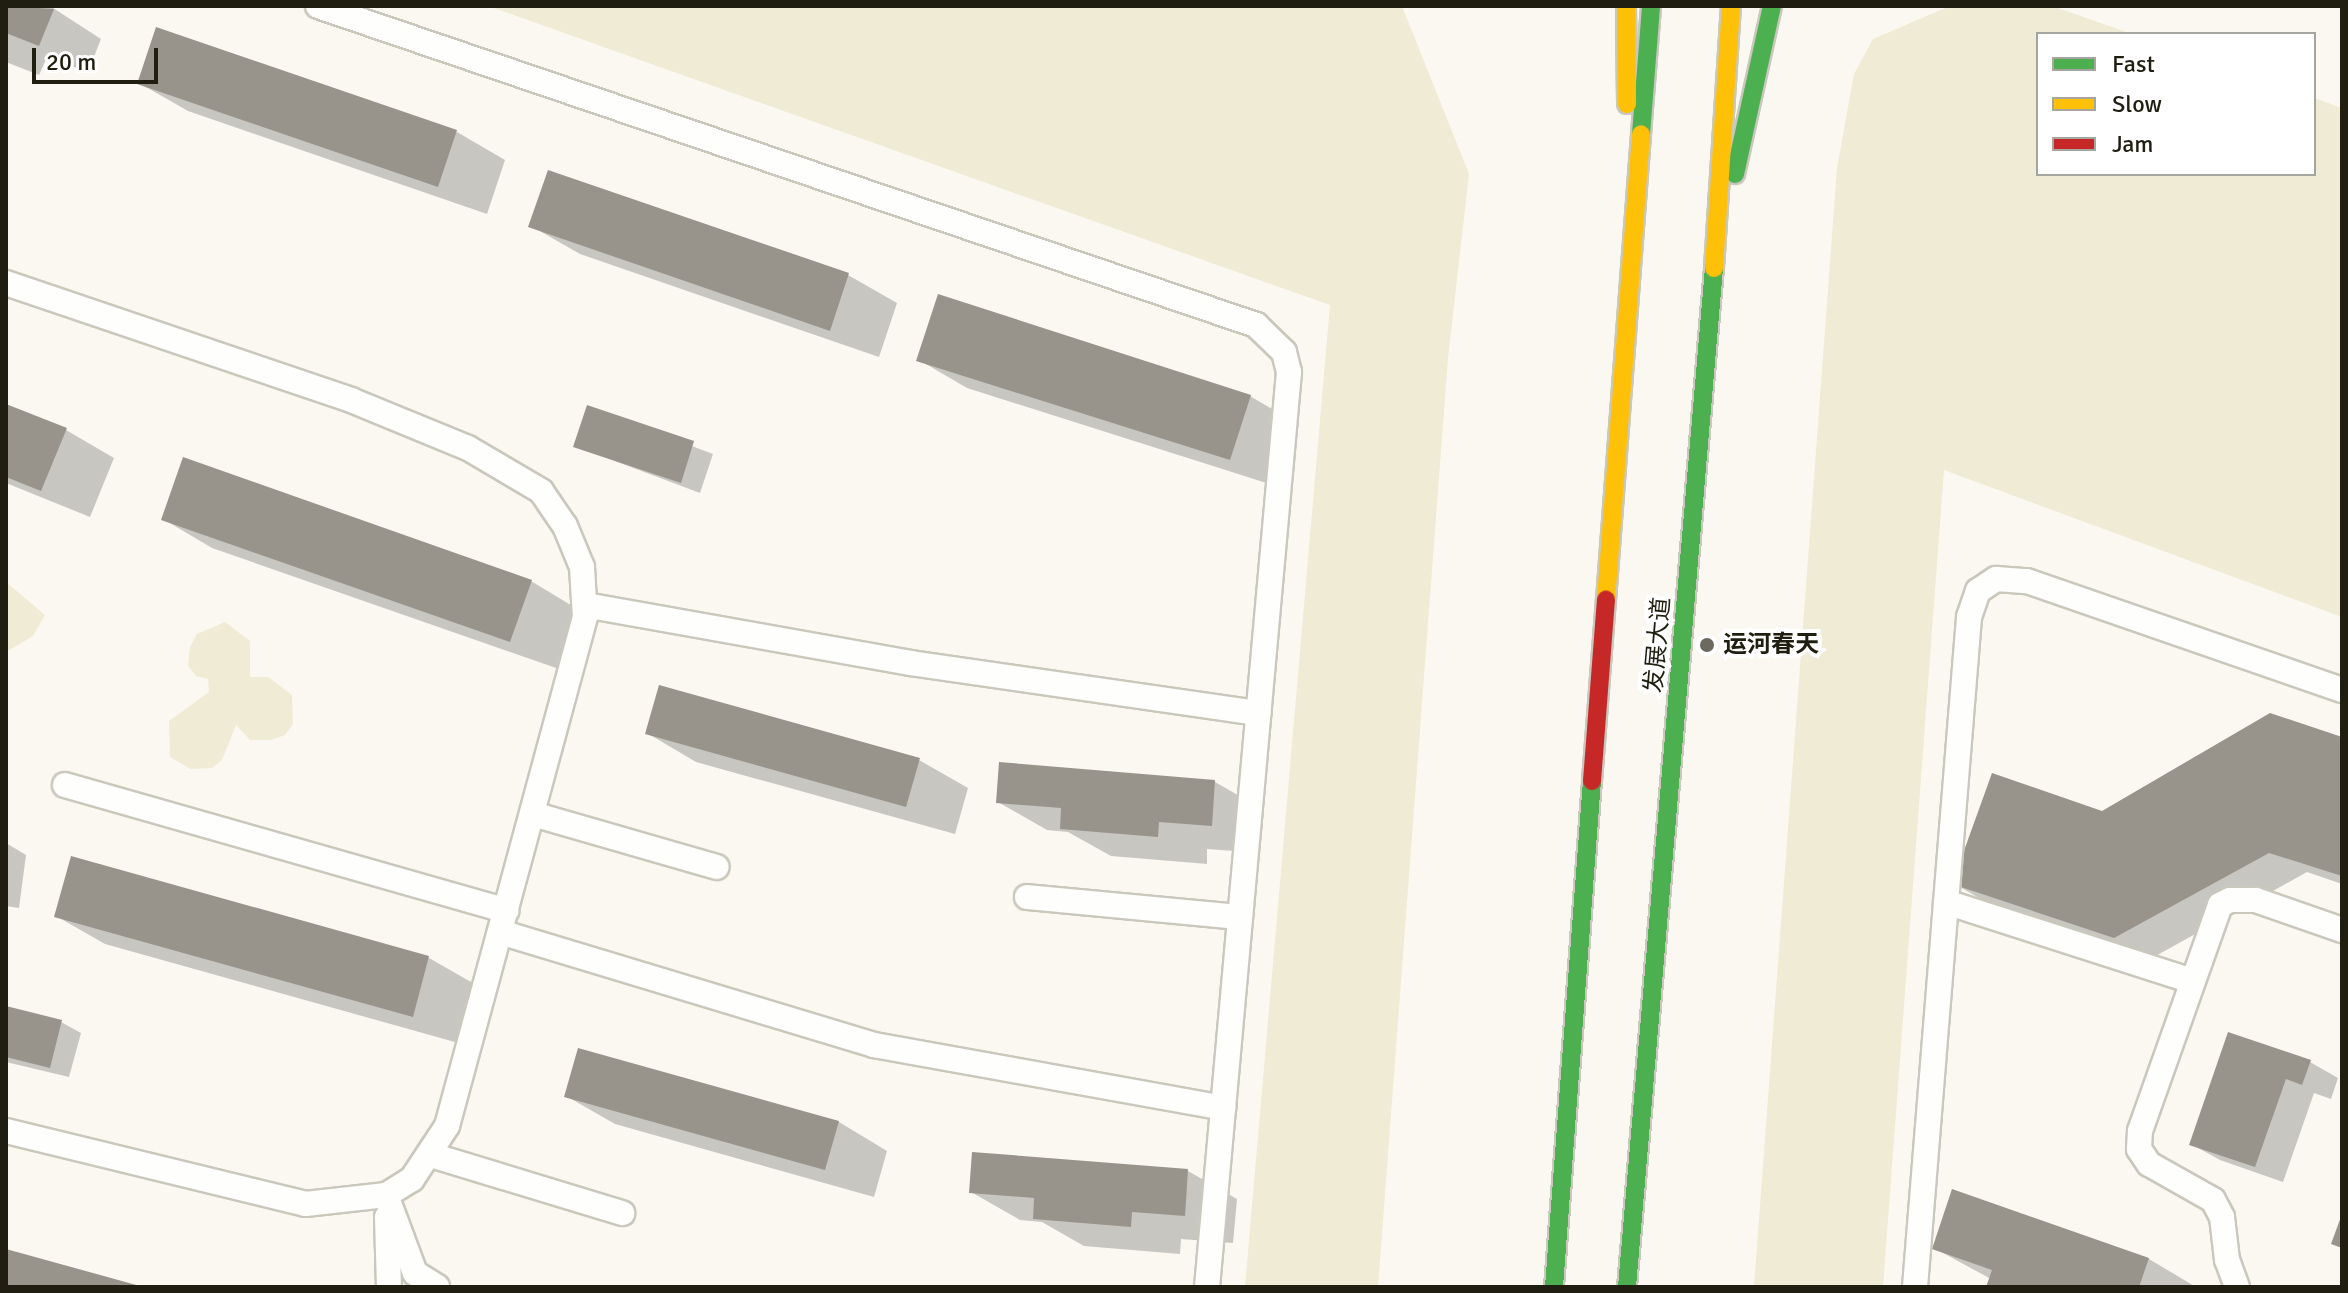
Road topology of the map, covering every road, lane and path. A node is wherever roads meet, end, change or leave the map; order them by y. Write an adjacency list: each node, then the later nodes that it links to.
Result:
1 (318, 6): 11 (lane)
2 (1626, 6): 6 (main road)
3 (1651, 6): 6 (main road)
4 (1731, 6): 8 (main road, 发展大道)
5 (1772, 6): 8 (main road)
6 (1629, 277): 29 (main road)
7 (6, 283): 9 (lane)
8 (1713, 286): 30 (main road, 发展大道)
9 (585, 605): 11 (lane); 13 (lane)
10 (2342, 690): 16 (lane)
11 (1258, 713): 17 (lane)
12 (65, 785): 18 (lane)
13 (533, 814): 14 (lane); 18 (lane)
14 (717, 867)
15 (1027, 897): 17 (lane)
16 (1946, 902): 20 (lane); 31 (lane)
17 (1240, 917): 21 (lane)
18 (503, 921): 21 (lane); 23 (lane)
19 (2342, 930): 20 (lane)
20 (2192, 981): 32 (lane)
21 (1223, 1108): 28 (lane)
22 (6, 1131): 24 (lane)
23 (431, 1155): 24 (lane); 25 (lane)
24 (386, 1195): 26 (lane); 27 (lane)
25 (622, 1213)
26 (389, 1287)
27 (437, 1287)
28 (1207, 1287)
29 (1554, 1287)
30 (1627, 1287)
31 (1915, 1287)
32 (2237, 1287)

